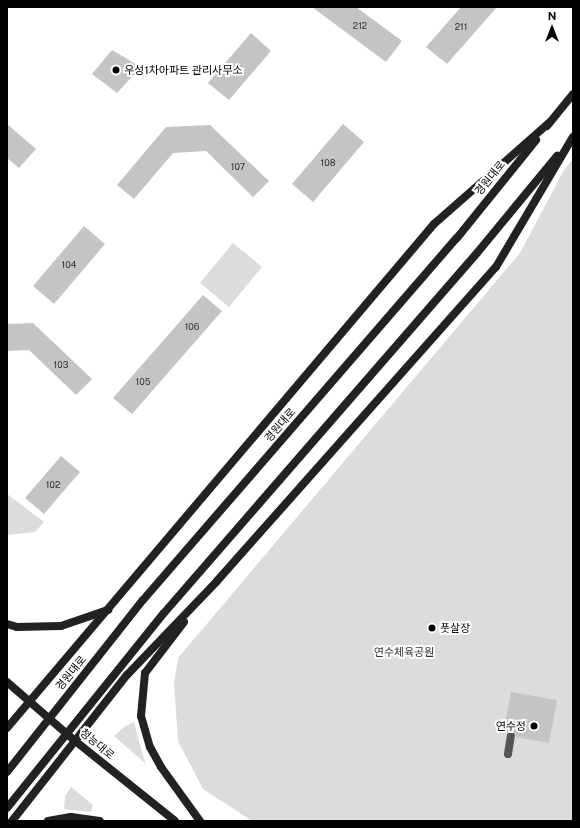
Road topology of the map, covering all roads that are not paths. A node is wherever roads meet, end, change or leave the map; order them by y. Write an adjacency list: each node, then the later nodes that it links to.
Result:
1 (573, 94): 2 (main road, 경원대로)
2 (550, 122): 5 (main road); 13 (main road, 경원대로, bridge)
3 (573, 137): 4 (main road); 14 (main road, bridge)
4 (217, 580): 11 (main road); 19 (main road)
5 (110, 608): 6 (main road); 8 (main road)
6 (7, 624)
7 (7, 682): 8 (main road, 청능대로)
8 (28, 700): 9 (main road); 11 (main road, 청능대로)
9 (7, 728)
10 (511, 736): 12 (street)
11 (74, 740): 15 (main road); 18 (main road, 청능대로)
12 (508, 754)
13 (7, 772)
14 (7, 808)
15 (12, 821)
16 (48, 821): 17 (main road)
17 (100, 821)
18 (175, 821)
19 (200, 821)

